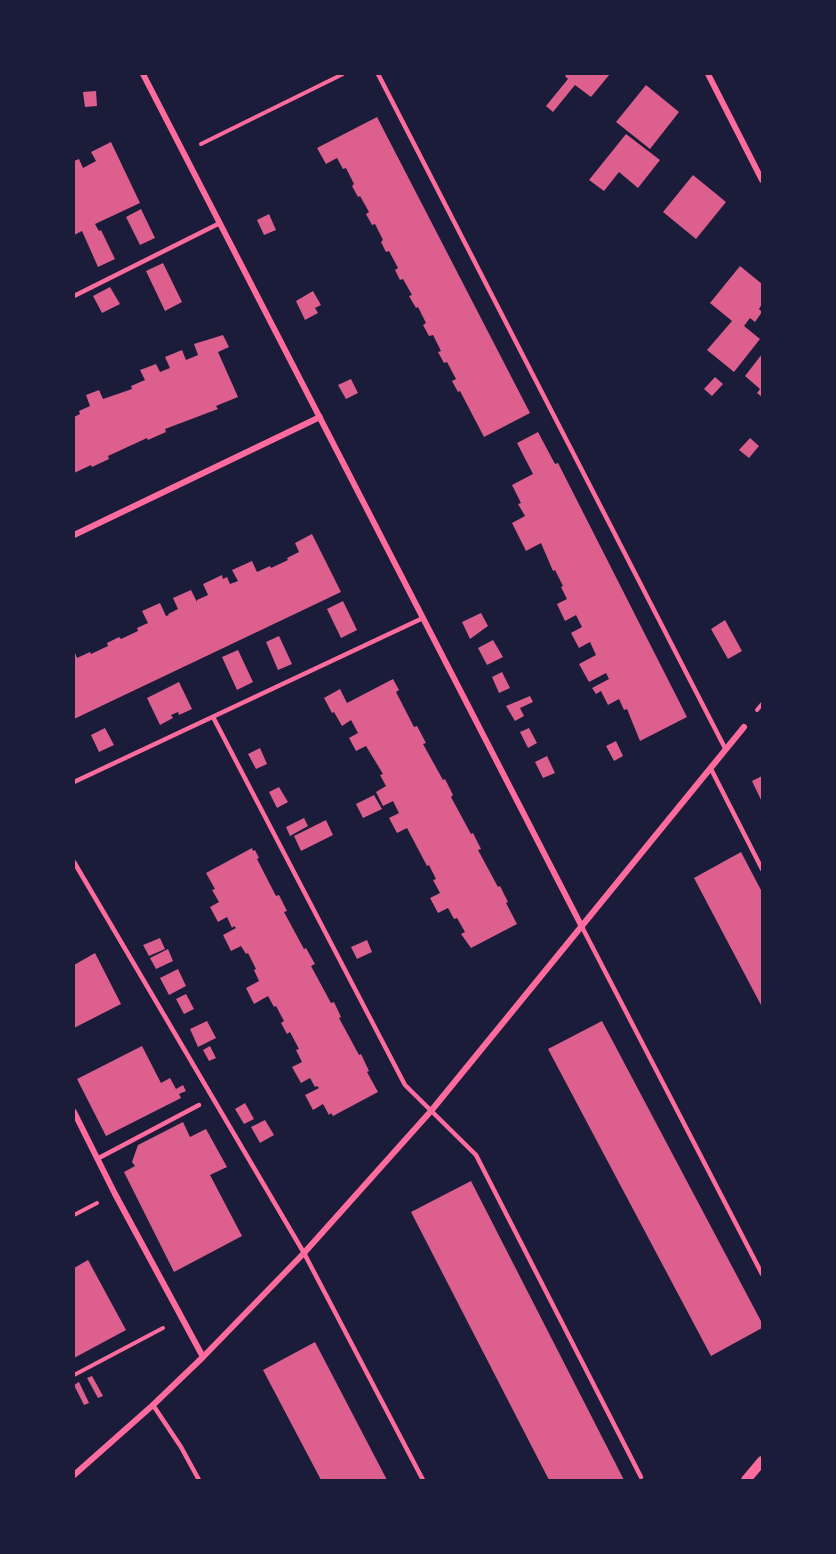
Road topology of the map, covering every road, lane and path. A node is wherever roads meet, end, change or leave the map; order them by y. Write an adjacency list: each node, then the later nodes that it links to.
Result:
1 (143, 74): 5 (street)
2 (343, 74): 5 (path)
3 (378, 74): 14 (lane)
4 (708, 74): 6 (street)
5 (184, 153): 7 (street)
6 (762, 180)
7 (220, 224): 8 (lane); 9 (street)
8 (74, 296)
9 (320, 417): 10 (street); 11 (street)
10 (74, 535)
11 (423, 618): 12 (lane); 19 (street)
12 (213, 717): 16 (lane); 22 (lane)
13 (744, 727): 14 (street)
14 (726, 750): 15 (street)
15 (711, 769): 18 (lane); 19 (street)
16 (74, 782)
17 (74, 862): 24 (lane)
18 (762, 868)
19 (582, 927): 22 (street); 25 (lane)
20 (199, 1105): 23 (lane)
21 (74, 1112): 23 (street)
22 (431, 1112): 24 (street); 32 (lane)
23 (97, 1159): 26 (street)
24 (304, 1253): 27 (street); 34 (lane)
25 (762, 1274)
26 (182, 1318): 27 (street); 28 (path)
27 (203, 1357): 29 (street)
28 (74, 1375)
29 (153, 1405): 31 (street); 33 (lane)
30 (761, 1466): 35 (street)
31 (74, 1475)
32 (641, 1477)
33 (199, 1480)
34 (423, 1480)
35 (746, 1480)

